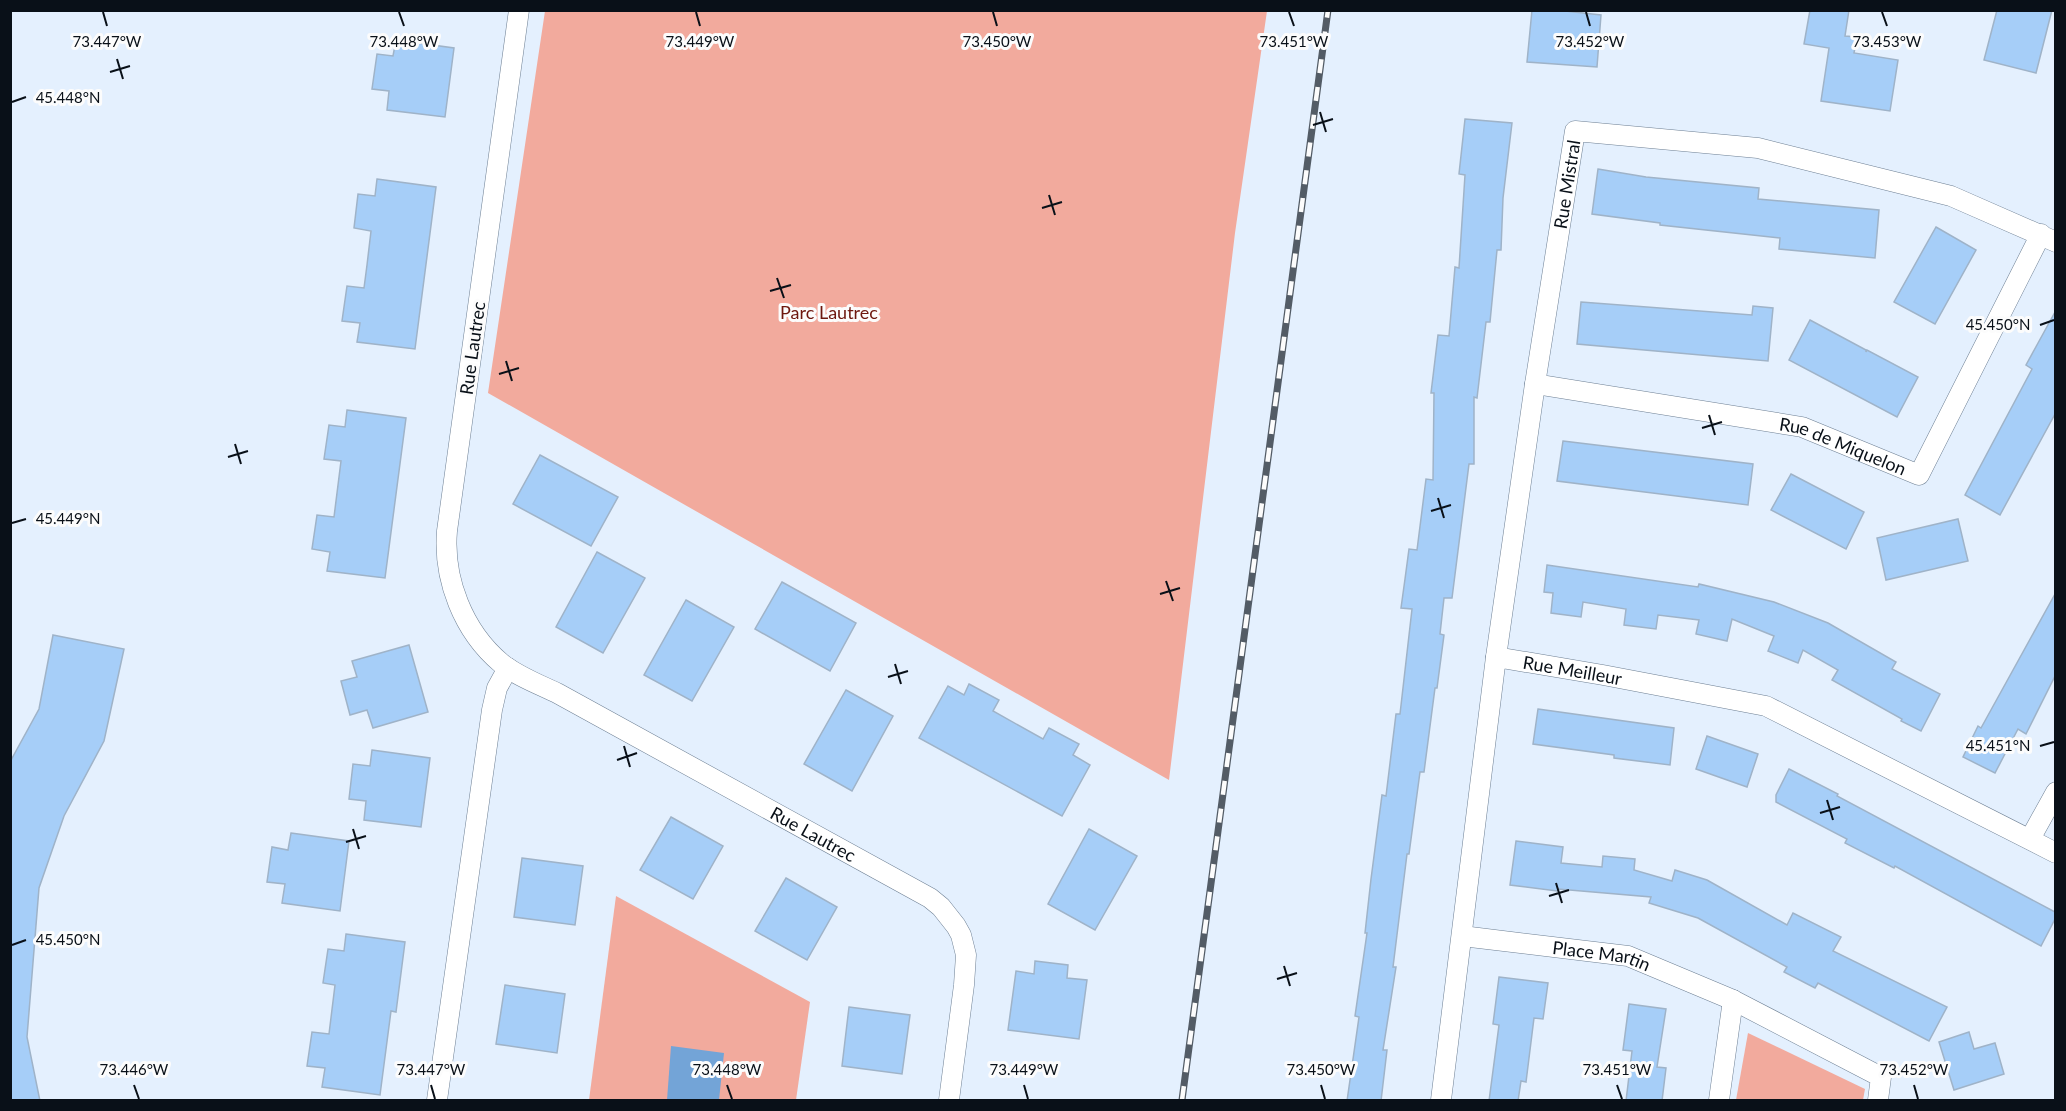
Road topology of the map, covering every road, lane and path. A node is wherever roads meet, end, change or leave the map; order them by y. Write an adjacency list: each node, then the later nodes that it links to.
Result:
1 (519, 10): 5 (street, Rue Lautrec)
2 (2048, 238): 3 (street, Rue de Miquelon); 3 (street, Rue Mistral)
3 (1535, 384): 4 (street, Rue Mistral)
4 (1496, 657): 7 (street, Rue Meilleur); 9 (street, Rue Meilleur)
5 (508, 668): 11 (street); 12 (street, Rue Lautrec)
6 (2055, 792): 7 (street)
7 (2030, 839): 8 (street, Rue Meilleur)
8 (2055, 853)
9 (1462, 936): 10 (street, Place Martin); 13 (street, Rue Meilleur)
10 (1733, 1000): 14 (street); 15 (street, Place Martin)
11 (437, 1101)
12 (949, 1101)
13 (1441, 1101)
14 (1719, 1101)
15 (1878, 1101)

